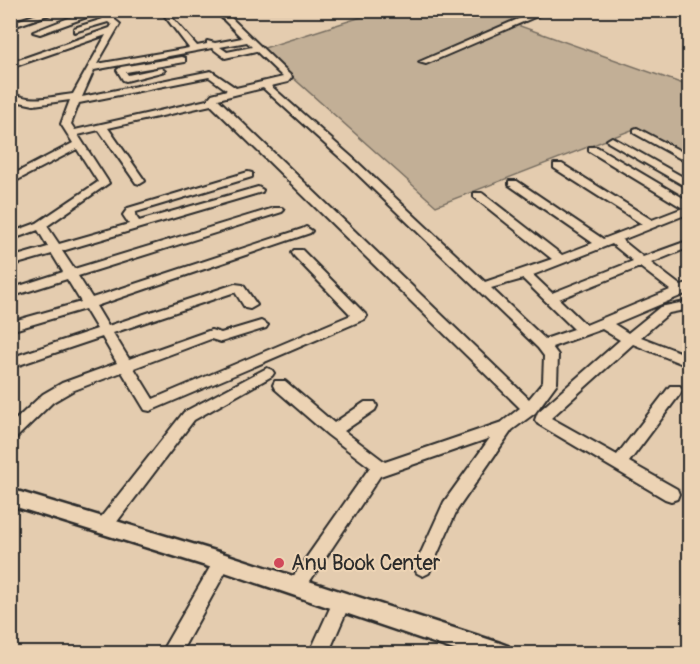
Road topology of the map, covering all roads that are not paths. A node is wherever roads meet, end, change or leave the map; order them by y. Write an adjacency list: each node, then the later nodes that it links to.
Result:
1 (16, 10): 6 (street)
2 (58, 10): 9 (street)
3 (218, 10): 13 (street)
4 (548, 10): 18 (street)
5 (95, 11): 8 (street); 11 (street)
6 (10, 12)
7 (168, 15): 16 (street)
8 (113, 24): 10 (street); 19 (street); 20 (street)
9 (10, 26)
10 (77, 30)
11 (37, 32)
12 (205, 38): 14 (street)
13 (250, 39): 14 (street); 15 (street)
14 (213, 46): 15 (street); 16 (street)
15 (259, 48): 22 (street)
16 (195, 49): 20 (street)
17 (182, 60): 21 (street)
18 (423, 62)
19 (10, 66)
20 (91, 68): 25 (street)
21 (171, 84): 23 (street); 25 (street)
22 (265, 85): 23 (street); 58 (street)
23 (236, 92): 26 (street)
24 (10, 96): 25 (street)
25 (75, 99): 29 (street)
26 (214, 101): 27 (street); 79 (street)
27 (102, 127): 29 (street); 37 (street)
28 (637, 132): 33 (street)
29 (71, 134): 31 (street)
30 (612, 140): 39 (street)
31 (78, 146): 36 (street); 44 (street)
32 (592, 149): 42 (street)
33 (690, 161)
34 (558, 166): 45 (street)
35 (248, 175): 46 (street)
36 (10, 181)
37 (140, 181)
38 (513, 183): 49 (street)
39 (690, 186)
40 (258, 190): 46 (street)
41 (478, 195): 53 (street)
42 (690, 208): 45 (street)
43 (278, 210): 57 (street)
44 (41, 225): 48 (street); 51 (street)
45 (652, 225): 49 (street)
46 (136, 226): 51 (street)
47 (306, 231): 62 (street)
48 (10, 237)
49 (608, 242): 53 (street); 54 (street)
50 (690, 243): 54 (street)
51 (55, 249): 55 (street); 57 (street)
52 (298, 253): 74 (street)
53 (561, 260): 56 (street)
54 (643, 261): 59 (street); 61 (street)
55 (10, 262)
56 (525, 274): 58 (street); 61 (street)
57 (70, 275): 60 (street); 62 (street)
58 (482, 287): 71 (street)
59 (685, 289): 65 (street)
60 (10, 293)
61 (550, 298): 68 (street)
62 (88, 304): 67 (street); 69 (street)
63 (250, 305): 69 (street)
64 (690, 305): 70 (street)
65 (603, 323): 68 (street); 70 (street)
66 (261, 325): 74 (street)
67 (10, 327)
68 (584, 331): 71 (street)
69 (105, 332): 73 (street); 74 (street)
70 (630, 339): 72 (street); 83 (street)
71 (543, 345): 79 (street)
72 (690, 362)
73 (10, 363)
74 (125, 366): 82 (street)
75 (267, 373): 87 (street)
76 (280, 385): 81 (street)
77 (675, 390): 83 (street)
78 (370, 406): 81 (street)
79 (530, 409): 80 (street)
80 (507, 426): 84 (street); 89 (street)
81 (333, 431): 84 (street)
82 (10, 435)
83 (618, 465): 85 (street)
84 (381, 467): 90 (street)
85 (671, 494)
86 (10, 497): 87 (main road)
87 (104, 526): 88 (main road)
88 (222, 562): 90 (main road); 92 (street)
89 (423, 568)
90 (296, 587): 91 (main road)
91 (341, 603): 93 (street); 94 (main road)
92 (169, 654)
93 (318, 654)
94 (500, 654)

